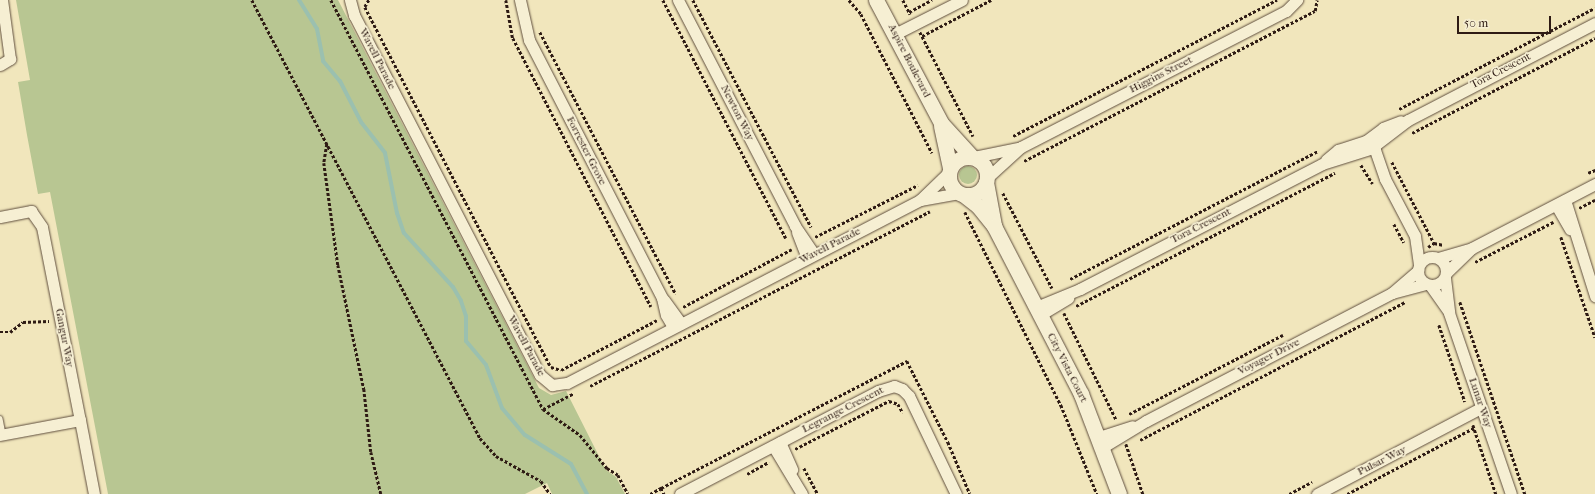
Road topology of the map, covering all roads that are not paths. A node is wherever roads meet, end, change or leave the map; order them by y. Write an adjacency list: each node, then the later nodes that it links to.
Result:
1 (2, 0): 10 (street)
2 (350, 0): 34 (street, Wavell Parade)
3 (520, 0): 34 (street, Forrester Grove)
4 (678, 0): 25 (street, Newton Way)
5 (876, 0): 9 (street, Aspire Boulevard)
6 (962, 0): 9 (street)
7 (1297, 0): 13 (street, Higgins Street)
8 (1595, 23): 12 (street, Tora Crescent)
9 (895, 34): 11 (street, Aspire Boulevard)
10 (0, 65)
11 (941, 123): 14 (street, Aspire Boulevard); 15 (street, Aspire Boulevard)
12 (1368, 146): 24 (street); 32 (street, Tora Crescent)
13 (1021, 148): 14 (street, Higgins Street); 16 (street, Higgins Street)
14 (973, 157): 15 (street); 16 (street)
15 (950, 170): 18 (street); 19 (street, Wavell Parade)
16 (987, 180): 18 (street); 22 (street)
17 (1595, 184): 20 (street)
18 (961, 199): 19 (street, Wavell Parade); 22 (street)
19 (920, 200): 25 (street, Wavell Parade)
20 (1560, 202): 23 (street); 31 (street)
21 (0, 217): 37 (street, Gangur Way)
22 (994, 226): 32 (street, City Vista Court)
23 (1472, 248): 26 (street); 28 (street)
24 (1422, 250): 26 (street); 27 (street)
25 (811, 256): 34 (street, Wavell Parade)
26 (1436, 258): 27 (street); 28 (street)
27 (1419, 267): 29 (street); 30 (street, Voyager Drive)
28 (1446, 275): 29 (street); 33 (street, Lunar Way)
29 (1428, 285): 30 (street, Voyager Drive); 33 (street, Lunar Way)
30 (1392, 293): 39 (street, Voyager Drive)
31 (1595, 296)
32 (1038, 311): 39 (street, City Vista Court)
33 (1449, 313): 35 (street, Lunar Way)
34 (677, 325)
35 (1483, 412): 46 (street, Pulsar Way); 47 (street, Lunar Way)
36 (0, 419): 38 (lane)
37 (80, 420): 38 (street); 41 (street, Gangur Way)
38 (2, 435)
39 (1101, 442): 45 (street, City Vista Court)
40 (776, 444): 42 (street, Legrange Crescent); 43 (street); 44 (street, Legrange Crescent)
41 (94, 494)
42 (680, 494)
43 (802, 494)
44 (956, 494)
45 (1119, 494)
46 (1317, 494)
47 (1511, 494)

